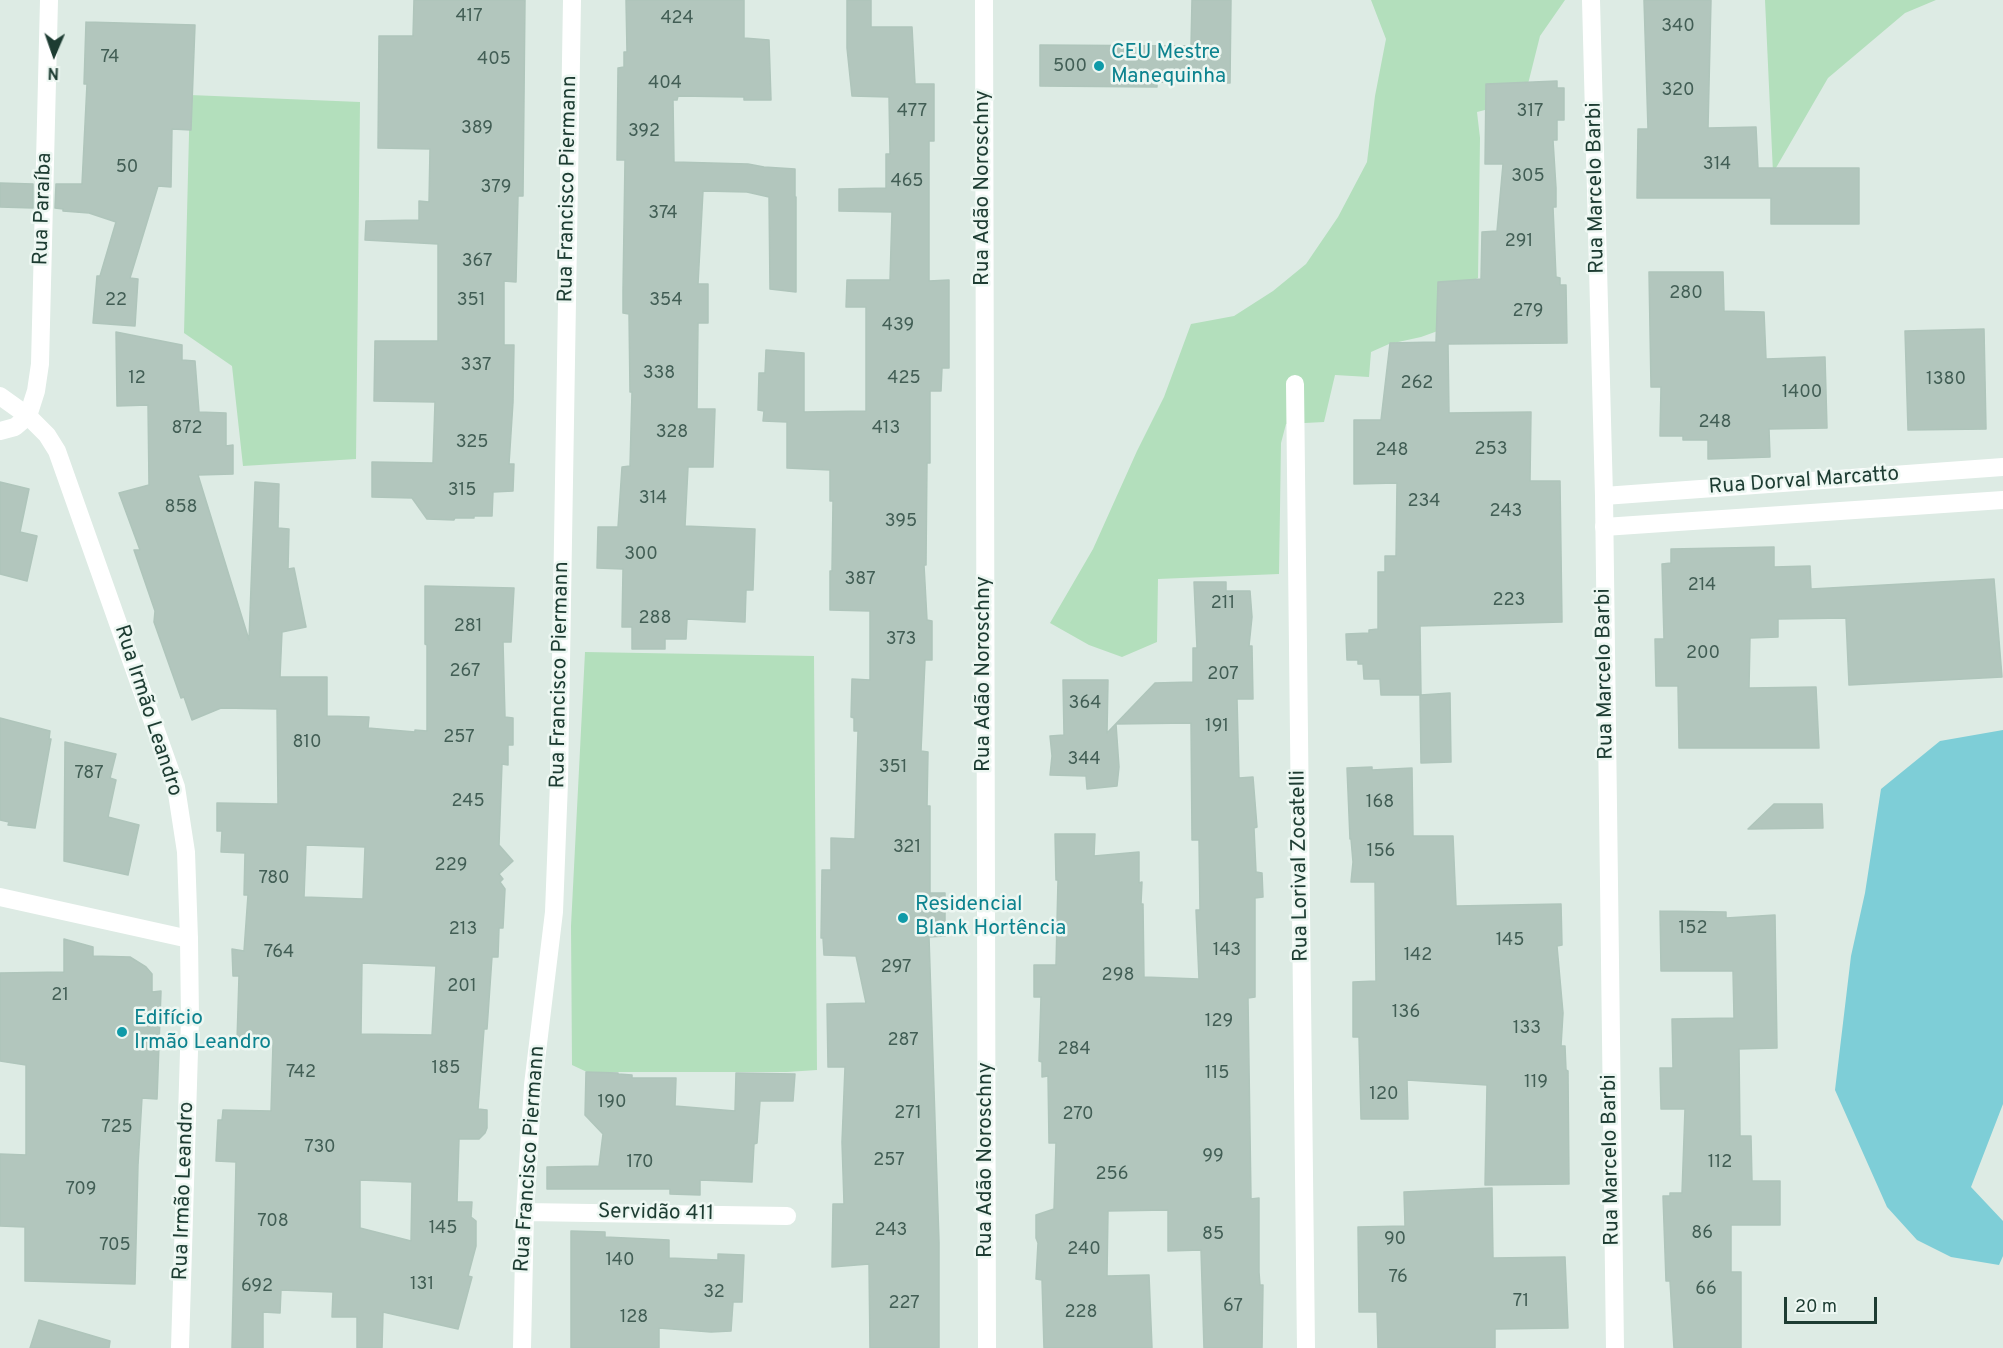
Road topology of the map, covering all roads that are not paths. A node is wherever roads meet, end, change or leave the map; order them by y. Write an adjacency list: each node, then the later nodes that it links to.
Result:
1 (49, 0): 7 (street, Rua Paraíba)
2 (572, 0): 15 (street, Rua Francisco Piermann)
3 (984, 0): 19 (street, Rua Adão Noroschny)
4 (1591, 0): 10 (street, Rua Marcelo Barbi)
5 (1295, 384): 20 (street, Rua Lorival Zocatelli)
6 (0, 396): 7 (street, Rua Irmão Leandro)
7 (28, 416): 8 (street); 14 (street, Rua Irmão Leandro)
8 (0, 431)
9 (2003, 467): 10 (street, Rua Dorval Marcatto)
10 (1604, 496): 12 (street, Rua Marcelo Barbi)
11 (2003, 500): 12 (street, Rua Dorval Marcatto)
12 (1604, 527): 21 (street, Rua Marcelo Barbi)
13 (0, 897): 14 (street)
14 (189, 939): 17 (street, Rua Irmão Leandro)
15 (525, 1212): 16 (street, Servidão 411); 18 (street, Rua Francisco Piermann)
16 (787, 1216)
17 (180, 1348)
18 (522, 1348)
19 (987, 1348)
20 (1306, 1348)
21 (1615, 1348)

